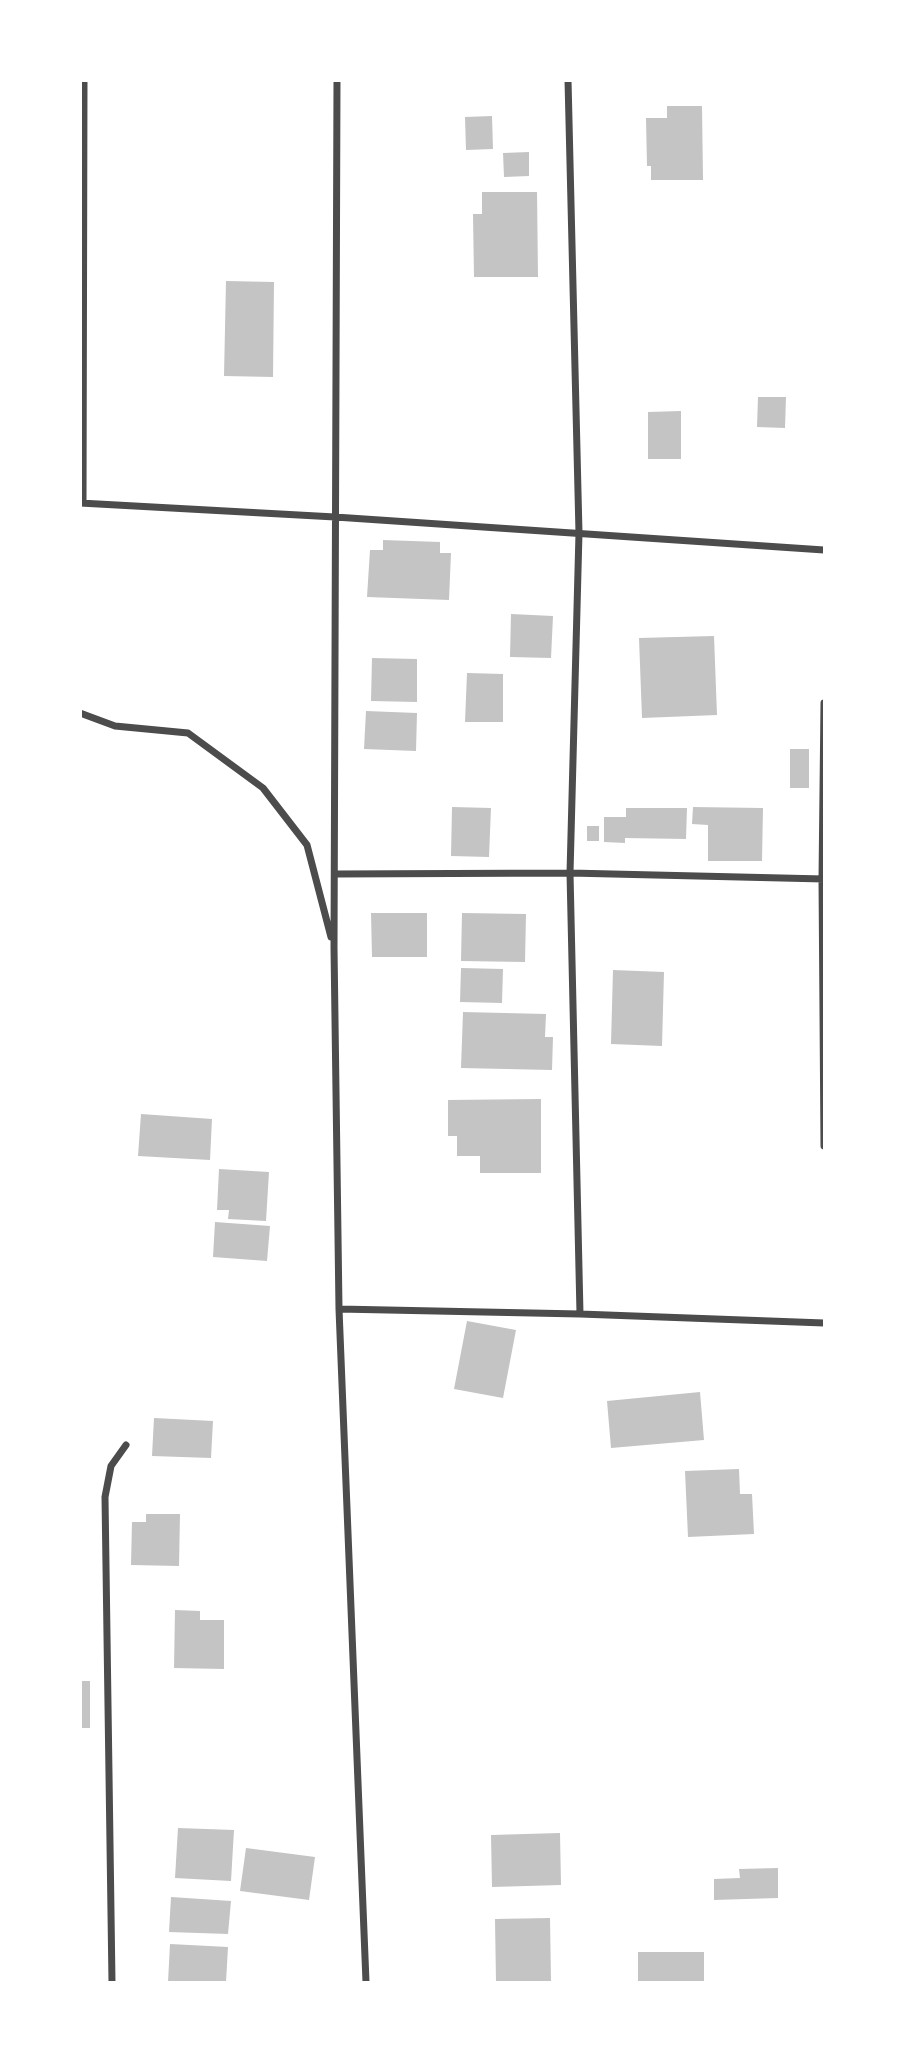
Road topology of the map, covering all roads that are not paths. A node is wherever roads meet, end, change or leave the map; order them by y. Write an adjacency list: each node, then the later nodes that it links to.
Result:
1 (84, 80): 4 (street)
2 (337, 80): 5 (street)
3 (568, 80): 6 (street)
4 (82, 503): 5 (street)
5 (335, 517): 6 (street); 11 (street)
6 (579, 533): 7 (street); 10 (street)
7 (824, 550)
8 (824, 703): 12 (street)
9 (80, 713): 13 (street)
10 (570, 873): 11 (street); 12 (street); 16 (street)
11 (335, 874): 13 (street)
12 (823, 879): 14 (street)
13 (334, 947): 15 (street)
14 (824, 1146)
15 (339, 1309): 16 (street); 20 (street)
16 (580, 1314): 17 (street)
17 (824, 1324)
18 (126, 1445): 19 (street)
19 (112, 1983)
20 (366, 1983)

